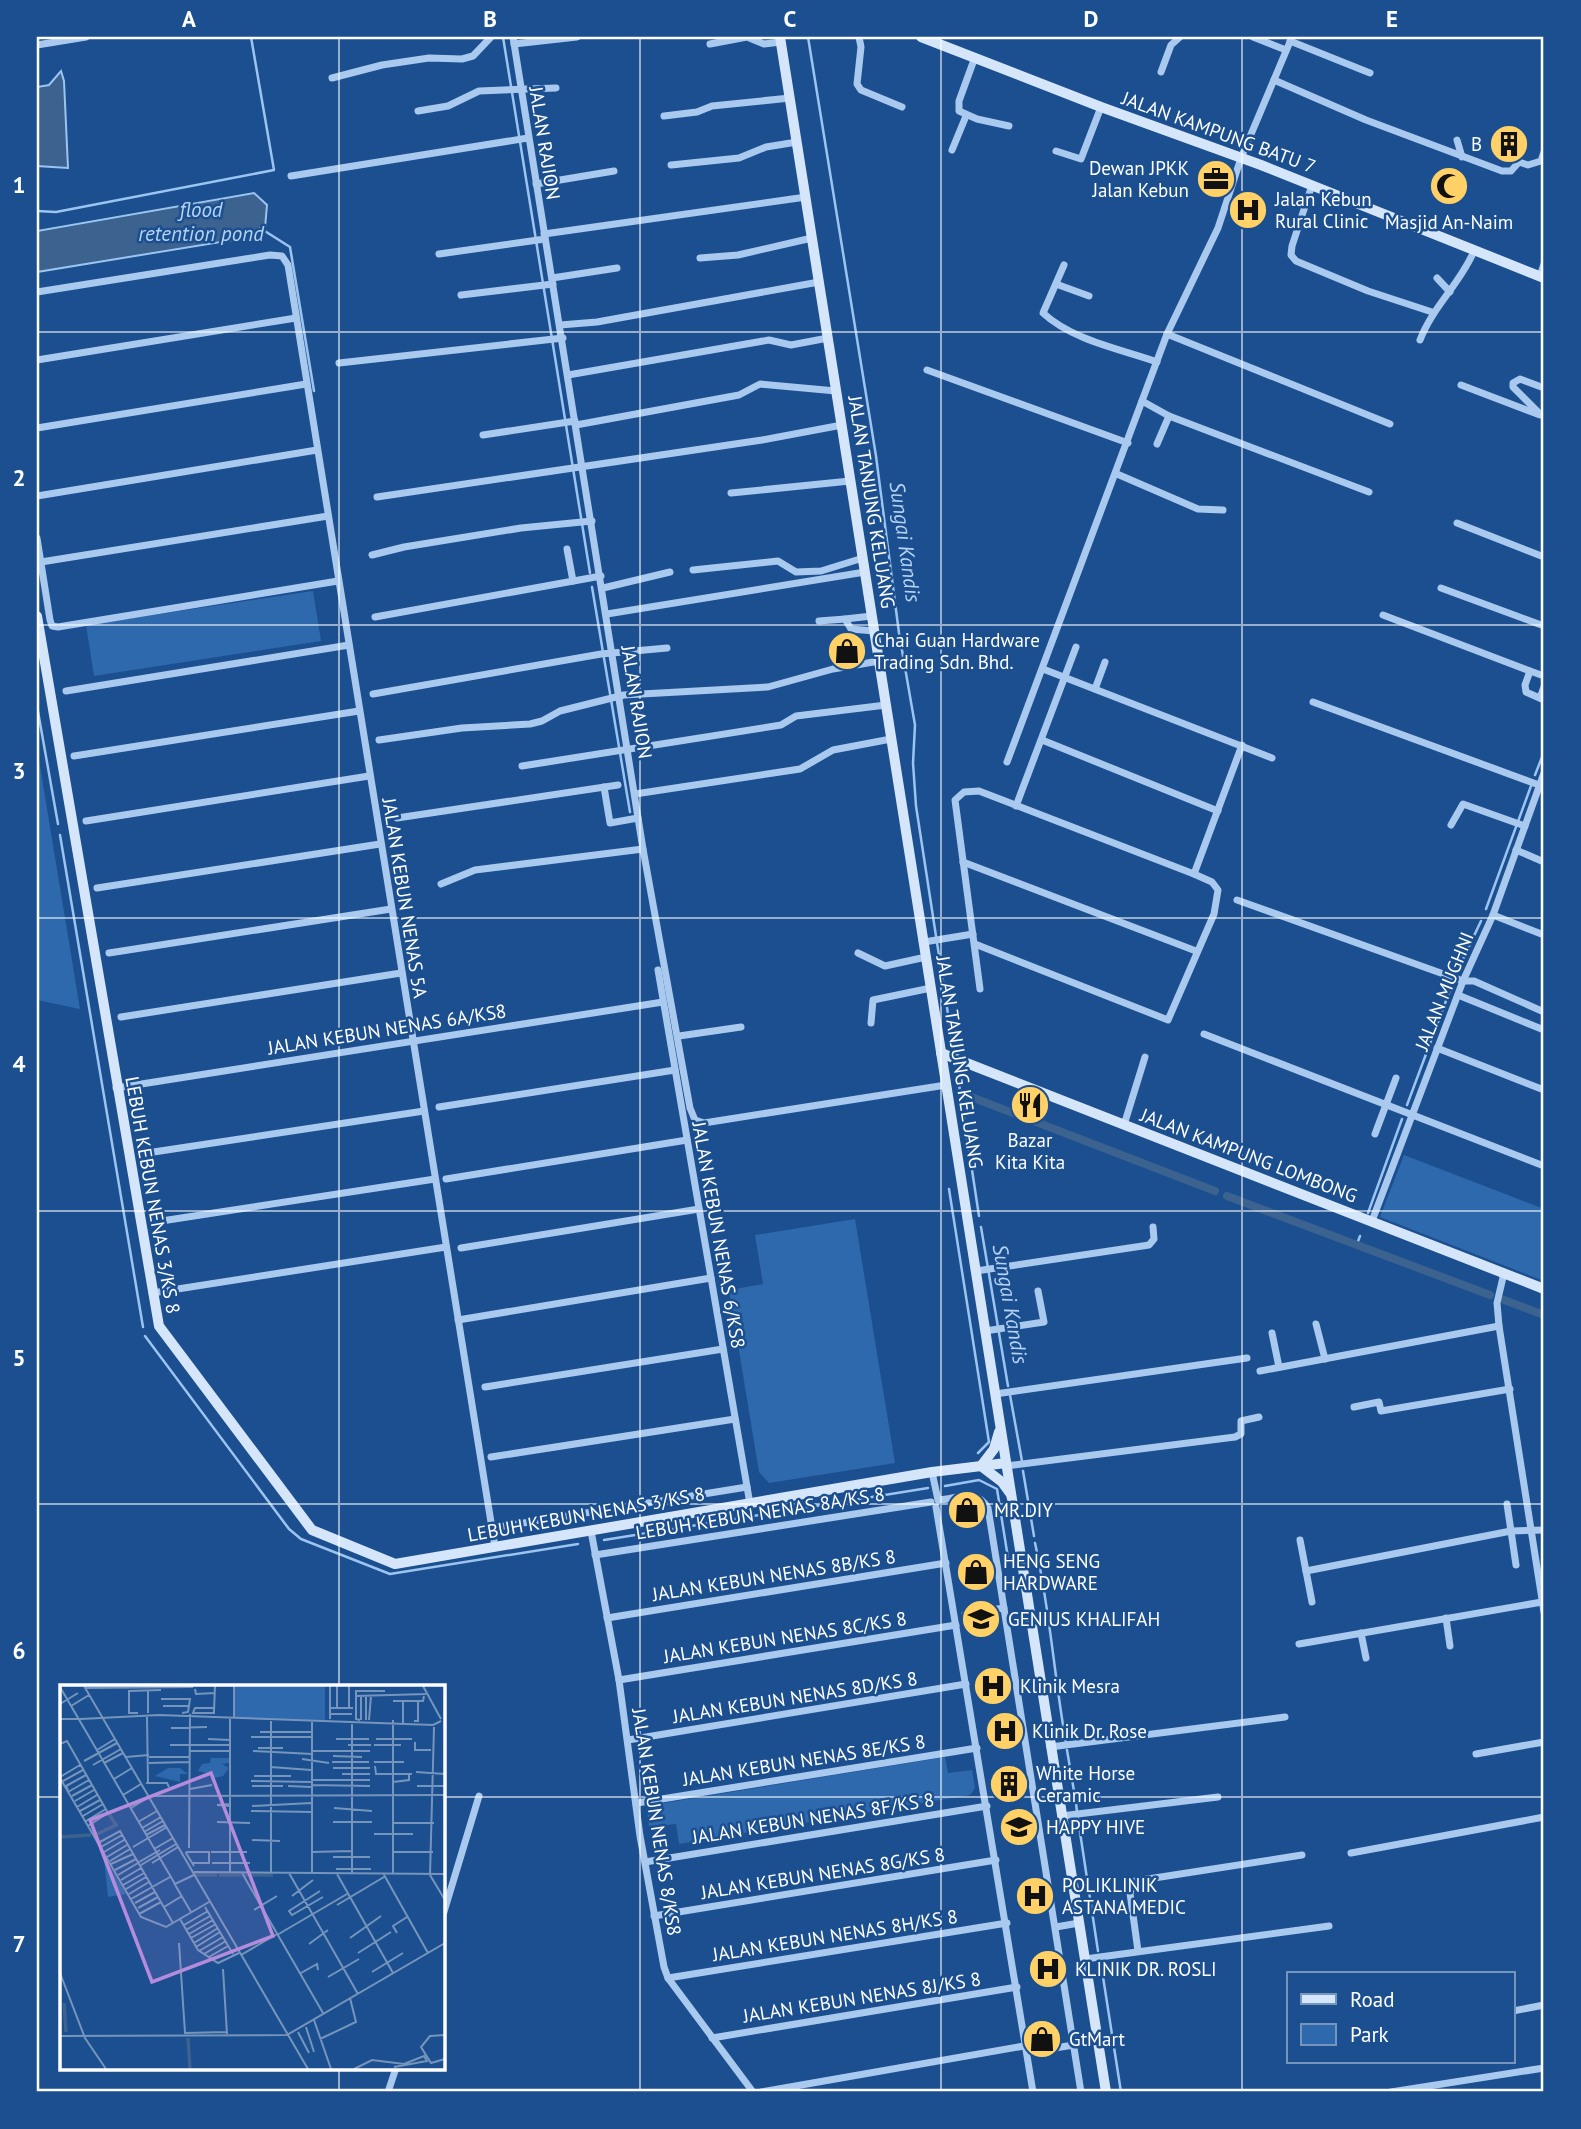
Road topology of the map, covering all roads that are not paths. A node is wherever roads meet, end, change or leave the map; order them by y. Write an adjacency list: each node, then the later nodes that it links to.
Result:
1 (86, 37): 12 (street)
2 (491, 37): 17 (street)
3 (577, 37): 10 (street)
4 (859, 37): 22 (street)
5 (1180, 37): 15 (street)
6 (1253, 37): 13 (street)
7 (926, 38): 14 (street, JALAN KAMPUNG BATU 7)
8 (780, 39): 11 (street); 21 (street, JALAN TANJUNG KELUANG)
9 (1291, 39): 13 (street); 16 (street)
10 (513, 40): 19 (street, JALAN RAJION)
11 (710, 44)
12 (37, 45)
13 (1286, 50): 18 (street)
14 (975, 57): 23 (street, JALAN KAMPUNG BATU 7); 26 (street)
15 (1161, 72)
16 (1370, 73)
17 (332, 78)
18 (1274, 80): 34 (street); 35 (street)
19 (518, 87): 20 (street); 24 (street); 28 (street, JALAN RAJION)
20 (556, 88)
21 (790, 98): 25 (street); 30 (street, JALAN TANJUNG KELUANG)
22 (902, 107)
23 (1101, 107): 32 (street); 35 (street, JALAN KAMPUNG BATU 7)
24 (418, 111)
25 (664, 116)
26 (966, 116): 27 (street); 31 (street)
27 (1009, 126)
28 (523, 140): 38 (street); 39 (street, JALAN RAJION)
29 (1457, 141): 34 (street)
30 (792, 143): 36 (street); 41 (street, JALAN TANJUNG KELUANG)
31 (952, 150)
32 (1056, 151)
33 (1544, 152): 34 (street)
34 (1462, 157)
35 (1241, 158): 40 (street, JALAN KAMPUNG BATU 7); 62 (street)
36 (671, 165)
37 (614, 171): 39 (street)
38 (291, 176)
39 (538, 184): 43 (street, JALAN RAJION)
40 (1312, 185): 44 (street, JALAN KAMPUNG BATU 7); 59 (street)
41 (806, 197): 42 (street, JALAN TANJUNG KELUANG); 43 (street)
42 (812, 237): 46 (street); 53 (street, JALAN TANJUNG KELUANG)
43 (540, 239): 45 (street); 52 (street, JALAN RAJION)
44 (1474, 251): 50 (street, JALAN KAMPUNG BATU 7); 56 (street)
45 (439, 254)
46 (700, 258)
47 (1544, 264): 50 (street)
48 (1064, 265): 54 (street)
49 (617, 268): 52 (street)
50 (1542, 277)
51 (1437, 278): 56 (street)
52 (552, 281): 57 (street); 61 (street, JALAN RAJION)
53 (819, 282): 61 (street); 63 (street, JALAN TANJUNG KELUANG)
54 (1056, 284): 58 (street); 67 (street)
55 (37, 292): 60 (street, JALAN KEBUN NENAS 5A)
56 (1450, 292): 59 (street)
57 (461, 295)
58 (1089, 296)
59 (1432, 312): 65 (street)
60 (296, 318): 66 (street); 71 (street, JALAN KEBUN NENAS 5A)
61 (560, 325): 64 (street, JALAN RAJION)
62 (1167, 334): 67 (street); 79 (street)
63 (823, 338): 70 (street); 74 (street, JALAN TANJUNG KELUANG)
64 (557, 339): 68 (street); 70 (street, JALAN RAJION)
65 (1420, 340)
66 (37, 360)
67 (1157, 362): 75 (street)
68 (339, 363)
69 (927, 370): 83 (street)
70 (572, 374): 78 (street, JALAN RAJION)
71 (306, 384): 81 (street); 85 (street, JALAN KEBUN NENAS 5A)
72 (1461, 385): 77 (street)
73 (1544, 388): 77 (street)
74 (830, 390): 78 (street); 80 (street, JALAN TANJUNG KELUANG)
75 (1142, 401): 76 (street); 83 (street)
76 (1169, 416): 84 (street); 89 (street)
77 (1542, 416)
78 (576, 423): 82 (street); 86 (street, JALAN RAJION)
79 (1390, 424)
80 (834, 426): 86 (street); 88 (street, JALAN TANJUNG KELUANG)
81 (37, 428)
82 (483, 435)
83 (1128, 443): 87 (street)
84 (1157, 444)
85 (317, 450): 91 (street); 94 (street, JALAN KEBUN NENAS 5A)
86 (583, 467): 92 (street); 95 (street, JALAN RAJION)
87 (1117, 474): 93 (street); 126 (street)
88 (850, 481): 90 (street); 101 (street, JALAN TANJUNG KELUANG)
89 (1369, 492)
90 (731, 493)
91 (37, 496)
92 (377, 497)
93 (1223, 510)
94 (328, 516): 102 (street); 107 (street, JALAN KEBUN NENAS 5A)
95 (589, 521): 99 (street); 106 (street, JALAN RAJION)
96 (1457, 523): 100 (street)
97 (37, 538): 102 (street)
98 (567, 550): 108 (street)
99 (372, 555)
100 (1544, 557)
101 (863, 558): 103 (street); 105 (street, JALAN TANJUNG KELUANG)
102 (41, 562): 107 (street)
103 (693, 570)
104 (670, 572): 109 (street)
105 (859, 573): 111 (street); 114 (street, JALAN TANJUNG KELUANG)
106 (601, 576): 108 (street); 109 (street, JALAN RAJION)
107 (338, 581): 120 (street, JALAN KEBUN NENAS 5A)
108 (573, 581): 115 (street)
109 (603, 588): 111 (street, JALAN RAJION)
110 (1441, 588): 118 (street)
111 (609, 613): 123 (street, JALAN RAJION)
112 (1383, 615): 127 (street)
113 (37, 616): 201 (street, LEBUH KEBUN NENAS 3/KS 8)
114 (872, 616): 116 (street); 119 (street, JALAN TANJUNG KELUANG)
115 (375, 617)
116 (845, 619): 117 (street); 119 (street)
117 (819, 621)
118 (1544, 626)
119 (874, 631): 124 (street, JALAN TANJUNG KELUANG)
120 (349, 645): 132 (street); 138 (street, JALAN KEBUN NENAS 5A)
121 (1076, 647): 129 (street)
122 (667, 648): 123 (street)
123 (618, 653): 133 (street); 134 (street, JALAN RAJION)
124 (877, 661): 134 (street); 137 (street, JALAN TANJUNG KELUANG)
125 (1105, 662): 131 (street)
126 (1042, 668): 129 (street); 146 (street)
127 (1530, 671): 128 (street); 135 (street)
128 (1544, 676)
129 (1064, 677): 131 (street); 141 (street)
130 (1544, 687): 135 (street)
131 (1095, 689): 142 (street)
132 (66, 691)
133 (373, 694)
134 (619, 698): 139 (street); 143 (street, JALAN RAJION)
135 (1542, 699)
136 (1312, 702): 150 (street)
137 (883, 705): 140 (street, JALAN TANJUNG KELUANG); 143 (street)
138 (359, 711): 144 (street); 149 (street, JALAN KEBUN NENAS 5A)
139 (379, 740)
140 (885, 740): 153 (street); 174 (street, JALAN TANJUNG KELUANG)
141 (1042, 740): 154 (street); 155 (street)
142 (1242, 745): 145 (street); 155 (street)
143 (625, 751): 147 (street); 153 (street, JALAN RAJION)
144 (74, 756)
145 (1272, 758)
146 (1007, 762)
147 (522, 766)
148 (1544, 773): 150 (street, JALAN MUGHNI)
149 (369, 776): 158 (street); 161 (street, JALAN KEBUN NENAS 5A)
150 (1541, 783): 160 (street, JALAN MUGHNI)
151 (618, 785): 152 (street)
152 (604, 787): 156 (street); 157 (street)
153 (639, 794): 157 (street, JALAN RAJION)
154 (1016, 806): 164 (street); 166 (street)
155 (1218, 811): 166 (street)
156 (397, 818)
157 (638, 818): 162 (street, JALAN RAJION)
158 (86, 821)
159 (1451, 825): 160 (street)
160 (1523, 825): 163 (street, JALAN MUGHNI)
161 (380, 844): 168 (street); 170 (street, JALAN KEBUN NENAS 5A)
162 (642, 850): 167 (street); 193 (street, JALAN RAJION)
163 (1516, 850): 165 (street); 171 (street, JALAN MUGHNI)
164 (963, 862): 172 (street); 176 (street)
165 (1544, 862)
166 (1194, 874): 176 (street)
167 (441, 884)
168 (97, 888)
169 (1237, 900): 182 (street)
170 (391, 909): 177 (street); 181 (street, JALAN KEBUN NENAS 5A)
171 (1493, 915): 173 (street); 182 (street, JALAN MUGHNI)
172 (973, 934): 174 (street); 175 (street)
173 (1544, 935)
174 (931, 941): 179 (street, JALAN TANJUNG KELUANG)
175 (975, 944): 176 (street); 184 (street)
176 (1196, 951)
177 (109, 953)
178 (858, 953): 179 (street)
179 (926, 957): 183 (street, JALAN TANJUNG KELUANG)
180 (658, 970): 186 (street, JALAN KEBUN NENAS 6/KS8)
181 (401, 973): 188 (street); 194 (street, JALAN KEBUN NENAS 5A)
182 (1462, 981): 185 (street, JALAN MUGHNI); 187 (street)
183 (931, 988): 189 (street); 196 (street, JALAN TANJUNG KELUANG)
184 (980, 989)
185 (1458, 995): 191 (street); 195 (street, JALAN MUGHNI)
186 (663, 1002): 194 (street, JALAN KEBUN NENAS 6A/KS8); 198 (street, JALAN KEBUN NENAS 6/KS8)
187 (1544, 1012)
188 (121, 1017)
189 (871, 1023)
190 (741, 1027): 193 (street)
191 (1544, 1030)
192 (1204, 1034): 203 (street)
193 (679, 1036): 200 (street, JALAN RAJION)
194 (412, 1041): 201 (street, JALAN KEBUN NENAS 6A/KS8); 205 (street, JALAN KEBUN NENAS 5A)
195 (1437, 1048): 202 (street); 206 (street, JALAN MUGHNI)
196 (941, 1053): 200 (street, JALAN TANJUNG KELUANG); 207 (street, JALAN KAMPUNG LOMBONG)
197 (1146, 1057): 207 (street)
198 (675, 1070): 204 (street); 209 (street, JALAN KEBUN NENAS 6/KS8)
199 (1396, 1078): 203 (street)
200 (946, 1086): 220 (street, JALAN TANJUNG KELUANG)
201 (117, 1088): 225 (street, LEBUH KEBUN NENAS 3/KS 8)
202 (1544, 1090)
203 (1387, 1104): 206 (street); 208 (street)
204 (439, 1107)
205 (424, 1111): 210 (street); 212 (street, JALAN KEBUN NENAS 5A)
206 (1412, 1114): 211 (street); 215 (street, JALAN MUGHNI)
207 (1124, 1125): 215 (street, JALAN KAMPUNG LOMBONG)
208 (1375, 1134)
209 (687, 1140): 213 (street); 214 (street, JALAN KEBUN NENAS 6/KS8)
210 (147, 1153)
211 (1544, 1166)
212 (435, 1179): 216 (street); 218 (street, JALAN KEBUN NENAS 5A)
213 (446, 1180)
214 (699, 1209): 219 (street); 222 (street, JALAN KEBUN NENAS 6/KS8)
215 (1372, 1221): 221 (street, JALAN KAMPUNG LOMBONG)
216 (155, 1222)
217 (1153, 1227): 220 (street)
218 (446, 1247): 225 (street); 226 (street, JALAN KEBUN NENAS 5A)
219 (461, 1248)
220 (977, 1270): 229 (street, JALAN TANJUNG KELUANG)
221 (1504, 1273): 223 (street, JALAN KAMPUNG LOMBONG); 228 (street)
222 (711, 1278): 226 (street); 231 (street, JALAN KEBUN NENAS 6/KS8)
223 (1544, 1289)
224 (1038, 1291): 229 (street)
225 (152, 1293): 258 (street, LEBUH KEBUN NENAS 3/KS 8)
226 (458, 1320): 252 (street, JALAN KEBUN NENAS 5A)
227 (1316, 1324): 233 (street)
228 (1499, 1326): 233 (street); 237 (street)
229 (995, 1329): 238 (street, JALAN TANJUNG KELUANG)
230 (1272, 1333): 234 (street)
231 (723, 1349): 236 (street); 241 (street, JALAN KEBUN NENAS 6/KS8)
232 (1247, 1358): 238 (street)
233 (1325, 1359): 234 (street)
234 (1279, 1367): 235 (street)
235 (1261, 1371)
236 (485, 1387)
237 (1504, 1390): 239 (street); 253 (street)
238 (995, 1394): 242 (street, JALAN TANJUNG KELUANG)
239 (1354, 1407)
240 (1259, 1417): 244 (street)
241 (735, 1419): 243 (street); 247 (street, JALAN KEBUN NENAS 6/KS8)
242 (1000, 1425): 244 (street, JALAN TANJUNG KELUANG); 245 (street)
243 (491, 1457)
244 (1006, 1464): 245 (street, LEBUH KEBUN NENAS 3/KS 8); 248 (street, JALAN TANJUNG KELUANG)
245 (981, 1465): 246 (street, LEBUH KEBUN NENAS 3/KS 8); 248 (street)
246 (932, 1472): 249 (street); 250 (street, LEBUH KEBUN NENAS 3/KS 8)
247 (747, 1487): 250 (street, JALAN KEBUN NENAS 6/KS8); 252 (street)
248 (1011, 1496): 281 (street, JALAN TANJUNG KELUANG)
249 (934, 1502): 259 (street, LEBUH KEBUN NENAS 8A/KS 8); 260 (street); 266 (street, LEBUH KEBUN NENAS 8A/KS 8)
250 (750, 1504): 255 (street, LEBUH KEBUN NENAS 3/KS 8)
251 (1507, 1504): 256 (street)
252 (492, 1528): 258 (street, JALAN KEBUN NENAS 5A)
253 (1530, 1530): 254 (street); 256 (street); 263 (street)
254 (1544, 1530)
255 (591, 1531): 258 (street, LEBUH KEBUN NENAS 3/KS 8); 259 (street, JALAN KEBUN NENAS 8/KS8)
256 (1511, 1531): 261 (street); 262 (street)
257 (1300, 1540): 262 (street)
258 (495, 1547)
259 (595, 1555): 269 (street, JALAN KEBUN NENAS 8/KS8)
260 (946, 1563): 269 (street, JALAN KEBUN NENAS 8B/KS 8); 271 (street)
261 (1516, 1564)
262 (1306, 1571): 264 (street)
263 (1541, 1580): 265 (street)
264 (1311, 1602)
265 (1542, 1602): 267 (street); 270 (street)
266 (1004, 1608): 268 (street); 299 (street)
267 (1544, 1612)
268 (965, 1614)
269 (607, 1618): 276 (street, JALAN KEBUN NENAS 8/KS8)
270 (1446, 1618): 272 (street); 274 (street)
271 (956, 1625): 276 (street, JALAN KEBUN NENAS 8C/KS 8); 277 (street)
272 (1361, 1633): 273 (street); 275 (street)
273 (1299, 1644)
274 (1450, 1646)
275 (1366, 1658)
276 (619, 1680): 279 (street, JALAN KEBUN NENAS 8/KS8)
277 (966, 1685): 279 (street, JALAN KEBUN NENAS 8D/KS 8); 282 (street)
278 (1285, 1717): 281 (street)
279 (628, 1740): 286 (street, JALAN KEBUN NENAS 8/KS8)
280 (1544, 1742): 283 (street)
281 (1051, 1747): 288 (street, JALAN TANJUNG KELUANG)
282 (977, 1748): 286 (street, JALAN KEBUN NENAS 8E/KS 8); 287 (street)
283 (1476, 1754)
284 (479, 1796): 294 (street)
285 (1218, 1797): 288 (street)
286 (637, 1803): 293 (street, JALAN KEBUN NENAS 8/KS8)
287 (987, 1806): 292 (street); 293 (street, JALAN KEBUN NENAS 8F/KS 8)
288 (1061, 1816): 297 (street, JALAN TANJUNG KELUANG)
289 (1544, 1817): 290 (street)
290 (1351, 1853)
291 (1302, 1855): 300 (street)
292 (996, 1860): 295 (street, JALAN KEBUN NENAS 8G/KS 8); 296 (street)
293 (645, 1862): 295 (street, JALAN KEBUN NENAS 8/KS8)
294 (444, 1911)
295 (654, 1916): 302 (street, JALAN KEBUN NENAS 8/KS8)
296 (1007, 1923): 302 (street, JALAN KEBUN NENAS 8H/KS 8); 303 (street)
297 (1079, 1923): 299 (street); 301 (street, JALAN TANJUNG KELUANG)
298 (1329, 1926): 300 (street)
299 (1056, 1927): 307 (street)
300 (1138, 1951): 301 (street)
301 (1085, 1959): 317 (street, JALAN TANJUNG KELUANG)
302 (668, 1978): 306 (street, JALAN KEBUN NENAS 8/KS8)
303 (1017, 1987): 306 (street, JALAN KEBUN NENAS 8J/KS 8); 308 (street)
304 (1544, 2005): 305 (street)
305 (1514, 2011)
306 (712, 2038): 313 (street, JALAN KEBUN NENAS 8/KS8)
307 (1074, 2045): 309 (street); 316 (street)
308 (1024, 2046): 314 (street); 315 (street)
309 (1035, 2051)
310 (1544, 2068): 318 (street)
311 (395, 2070): 312 (street)
312 (388, 2092)
313 (753, 2092)
314 (761, 2092)
315 (1032, 2092)
316 (1082, 2092)
317 (1106, 2092)
318 (1391, 2092)

